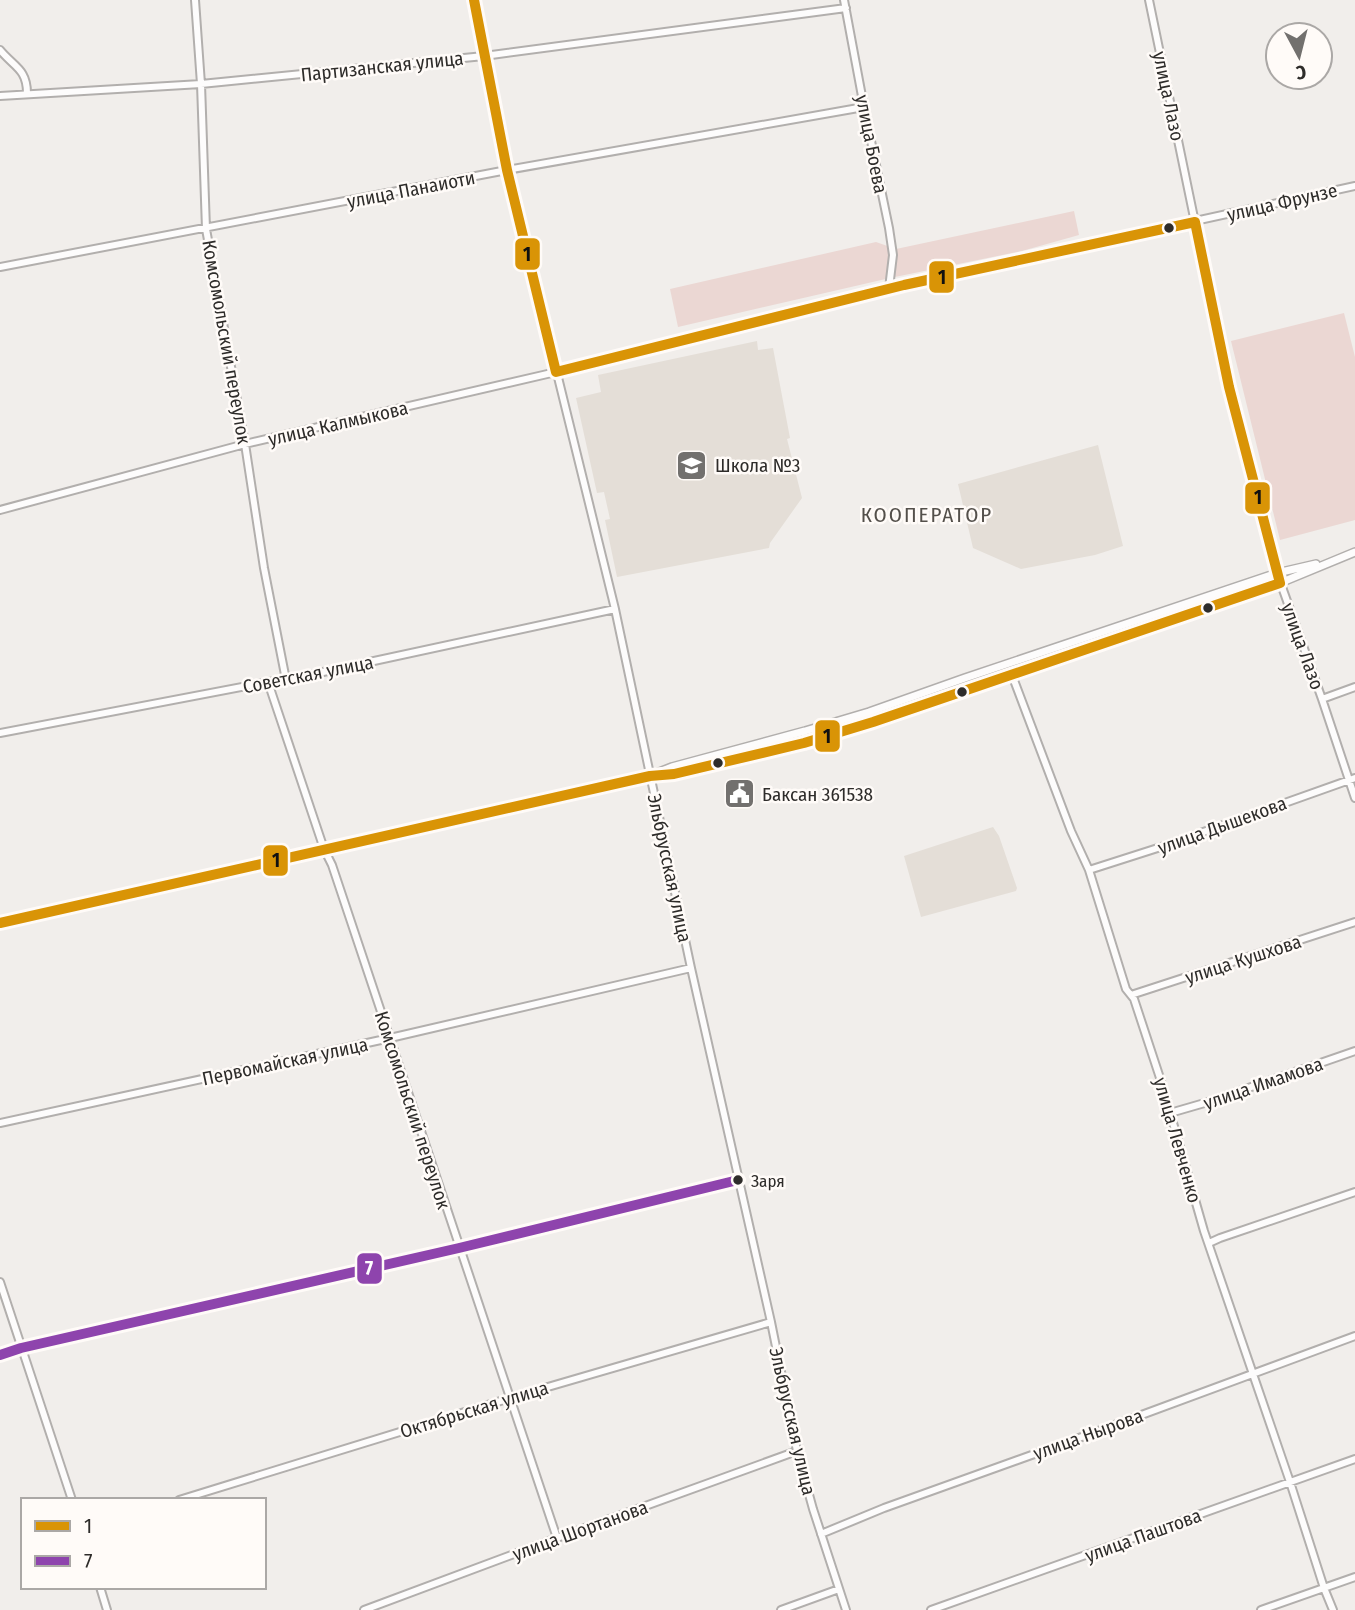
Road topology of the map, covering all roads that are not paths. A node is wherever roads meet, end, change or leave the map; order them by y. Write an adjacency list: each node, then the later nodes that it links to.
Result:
1 (195, 0): 8 (street, Комсомольский переулок)
2 (474, 0): 7 (street, Эльбрусская улица)
3 (844, 0): 5 (street, улица Боева)
4 (1149, 0): 14 (street, улица Лазо)
5 (846, 8): 7 (street, Партизанская улица); 11 (street, улица Боева)
6 (0, 50): 9 (street)
7 (484, 56): 8 (street, Партизанская улица); 12 (street, Эльбрусская улица)
8 (201, 84): 9 (street, Партизанская улица); 15 (street, Комсомольский переулок)
9 (27, 93): 10 (street, Партизанская улица)
10 (0, 96)
11 (864, 107): 12 (street, улица Панаиоти); 17 (street, улица Боева)
12 (507, 170): 15 (street, улица Панаиоти); 18 (street, Эльбрусская улица)
13 (1355, 186): 14 (street, улица Фрунзе)
14 (1195, 222): 17 (street, улица Фрунзе); 23 (street, улица Лазо)
15 (206, 229): 16 (street, улица Панаиоти); 19 (street, Комсомольский переулок)
16 (0, 268)
17 (889, 288): 18 (street, улица Фрунзе)
18 (556, 372): 19 (street, улица Калмыкова); 25 (street, Эльбрусская улица)
19 (245, 444): 20 (street, улица Калмыкова); 27 (street, Комсомольский переулок)
20 (0, 510)
21 (1355, 552): 22 (street)
22 (1336, 559): 23 (street); 24 (street)
23 (1277, 573): 24 (street, улица Лазо); 32 (street)
24 (1280, 583): 26 (street); 30 (street, улица Лазо)
25 (615, 609): 27 (street, Советская улица); 32 (street, Эльбрусская улица)
26 (1012, 675): 32 (street); 36 (street, улица Левченко)
27 (286, 680): 28 (street, Советская улица)
28 (268, 682): 31 (street, Советская улица); 35 (street, Комсомольский переулок)
29 (1355, 687): 30 (street)
30 (1322, 699): 33 (street, улица Лазо)
31 (0, 733)
32 (650, 776): 35 (street); 39 (street, Эльбрусская улица)
33 (1352, 779): 34 (street, улица Лазо); 36 (street, улица Дышекова)
34 (1355, 798)
35 (324, 849): 38 (street); 41 (street, Комсомольский переулок)
36 (1089, 870): 40 (street, улица Левченко)
37 (1355, 922): 40 (street, улица Кушхова)
38 (0, 923)
39 (691, 968): 41 (street, Первомайская улица); 45 (street, Эльбрусская улица)
40 (1131, 995): 43 (street, улица Левченко)
41 (390, 1038): 44 (street, Первомайская улица); 48 (street, Комсомольский переулок)
42 (1355, 1051): 43 (street, улица Имамова)
43 (1170, 1113): 47 (street, улица Левченко)
44 (0, 1123)
45 (738, 1180): 48 (street); 50 (street, Эльбрусская улица)
46 (1355, 1192): 47 (street)
47 (1209, 1243): 54 (street, улица Левченко)
48 (459, 1248): 52 (street); 55 (street, Комсомольский переулок)
49 (0, 1282): 52 (street)
50 (771, 1322): 55 (street, Октябрьская улица); 56 (street, Эльбрусская улица)
51 (1355, 1336): 54 (street, улица Нырова)
52 (20, 1348): 53 (street); 59 (street)
53 (0, 1355)
54 (1252, 1373): 58 (street, улица Левченко); 61 (street, улица Нырова)
55 (510, 1398): 60 (street, Октябрьская улица); 62 (street, Комсомольский переулок)
56 (797, 1451): 61 (street, Эльбрусская улица); 62 (street, улица Шортанова)
57 (1355, 1459): 58 (street, улица Паштова)
58 (1290, 1482): 64 (street, улица Левченко); 71 (street, улица Паштова)
59 (71, 1498)
60 (185, 1498)
61 (821, 1534): 66 (street, Эльбрусская улица)
62 (557, 1538): 68 (street, улица Шортанова)
63 (1355, 1577): 64 (street)
64 (1324, 1588): 72 (street); 73 (street, улица Левченко)
65 (101, 1589): 67 (street)
66 (839, 1589): 69 (street); 70 (street, Эльбрусская улица)
67 (107, 1610)
68 (365, 1610)
69 (781, 1610)
70 (846, 1610)
71 (931, 1610)
72 (1261, 1610)
73 (1333, 1610)

